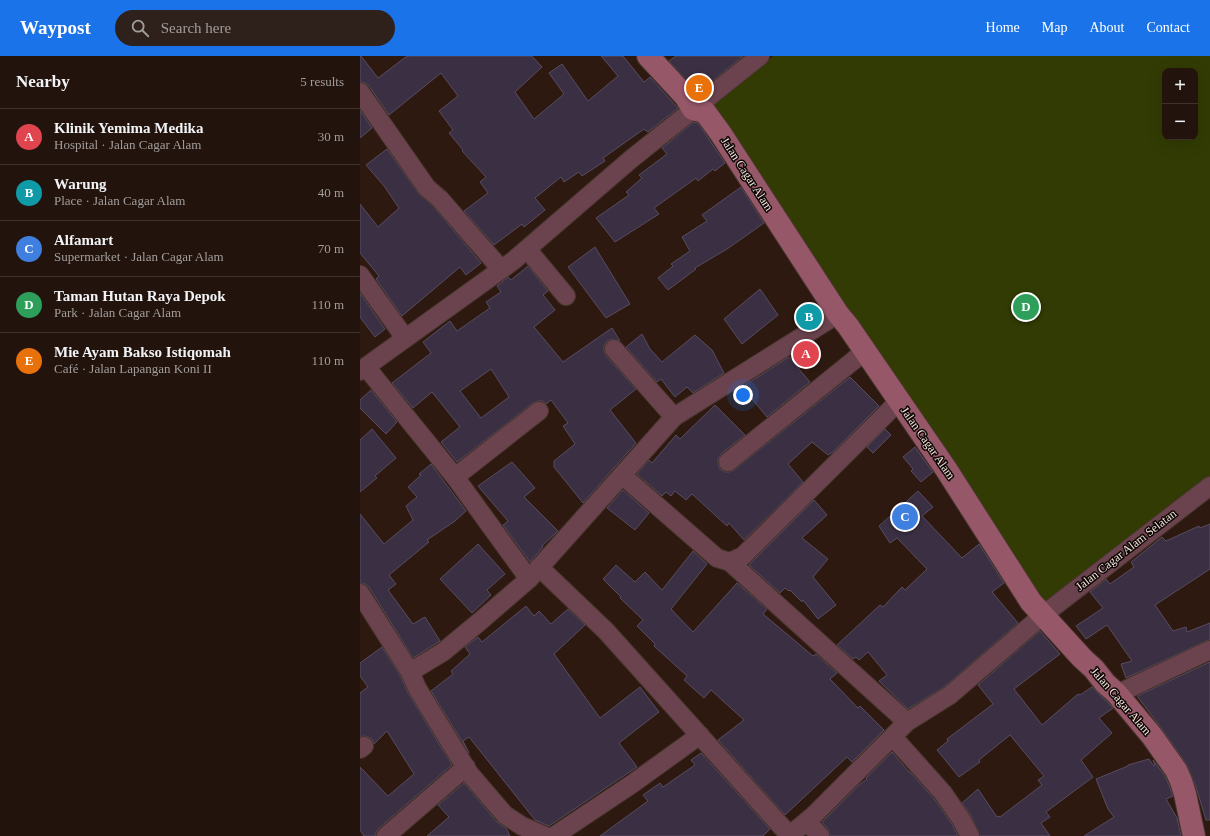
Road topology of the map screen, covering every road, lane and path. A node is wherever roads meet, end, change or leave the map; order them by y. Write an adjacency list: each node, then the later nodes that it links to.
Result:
1 (648, 56): 4 (street, Jalan Cagar Alam)
2 (760, 56): 4 (street)
3 (360, 92): 6 (street)
4 (693, 108): 5 (street); 9 (street, Jalan Cagar Alam)
5 (527, 249): 6 (street); 8 (street)
6 (500, 268): 10 (street)
7 (360, 275): 10 (street)
8 (566, 296)
9 (838, 314): 12 (street, Jalan Cagar Alam); 16 (street)
10 (405, 338): 13 (street)
11 (614, 349): 16 (street)
12 (864, 352): 14 (street, Jalan Cagar Alam); 17 (street)
13 (363, 369): 19 (street)
14 (899, 401): 21 (street); 24 (street, Jalan Cagar Alam)
15 (540, 411): 19 (street)
16 (674, 417): 18 (street)
17 (728, 462)
18 (622, 475): 21 (street); 22 (street)
19 (455, 477): 22 (street)
20 (1210, 486): 24 (street, Jalan Cagar Alam Selatan)
21 (730, 562): 28 (street)
22 (534, 573): 26 (street); 29 (street)
23 (360, 593): 26 (street)
24 (1043, 615): 27 (street, Jalan Cagar Alam); 28 (street, Jalan Cagar Alam Selatan)
25 (1210, 650): 27 (street)
26 (410, 672): 31 (street)
27 (1117, 694): 39 (street, Jalan Cagar Alam)
28 (907, 722): 30 (street, Jalan Cagar Alam Selatan)
29 (700, 735): 35 (street); 36 (street)
30 (893, 737): 32 (street, Jalan Cagar Alam Selatan); 38 (street)
31 (466, 767): 33 (street); 34 (street)
32 (807, 821): 36 (street, Jalan Cagar Alam Selatan); 37 (street)
33 (386, 836)
34 (545, 836)
35 (554, 836)
36 (790, 836)
37 (820, 836)
38 (970, 836)
39 (1194, 836)

